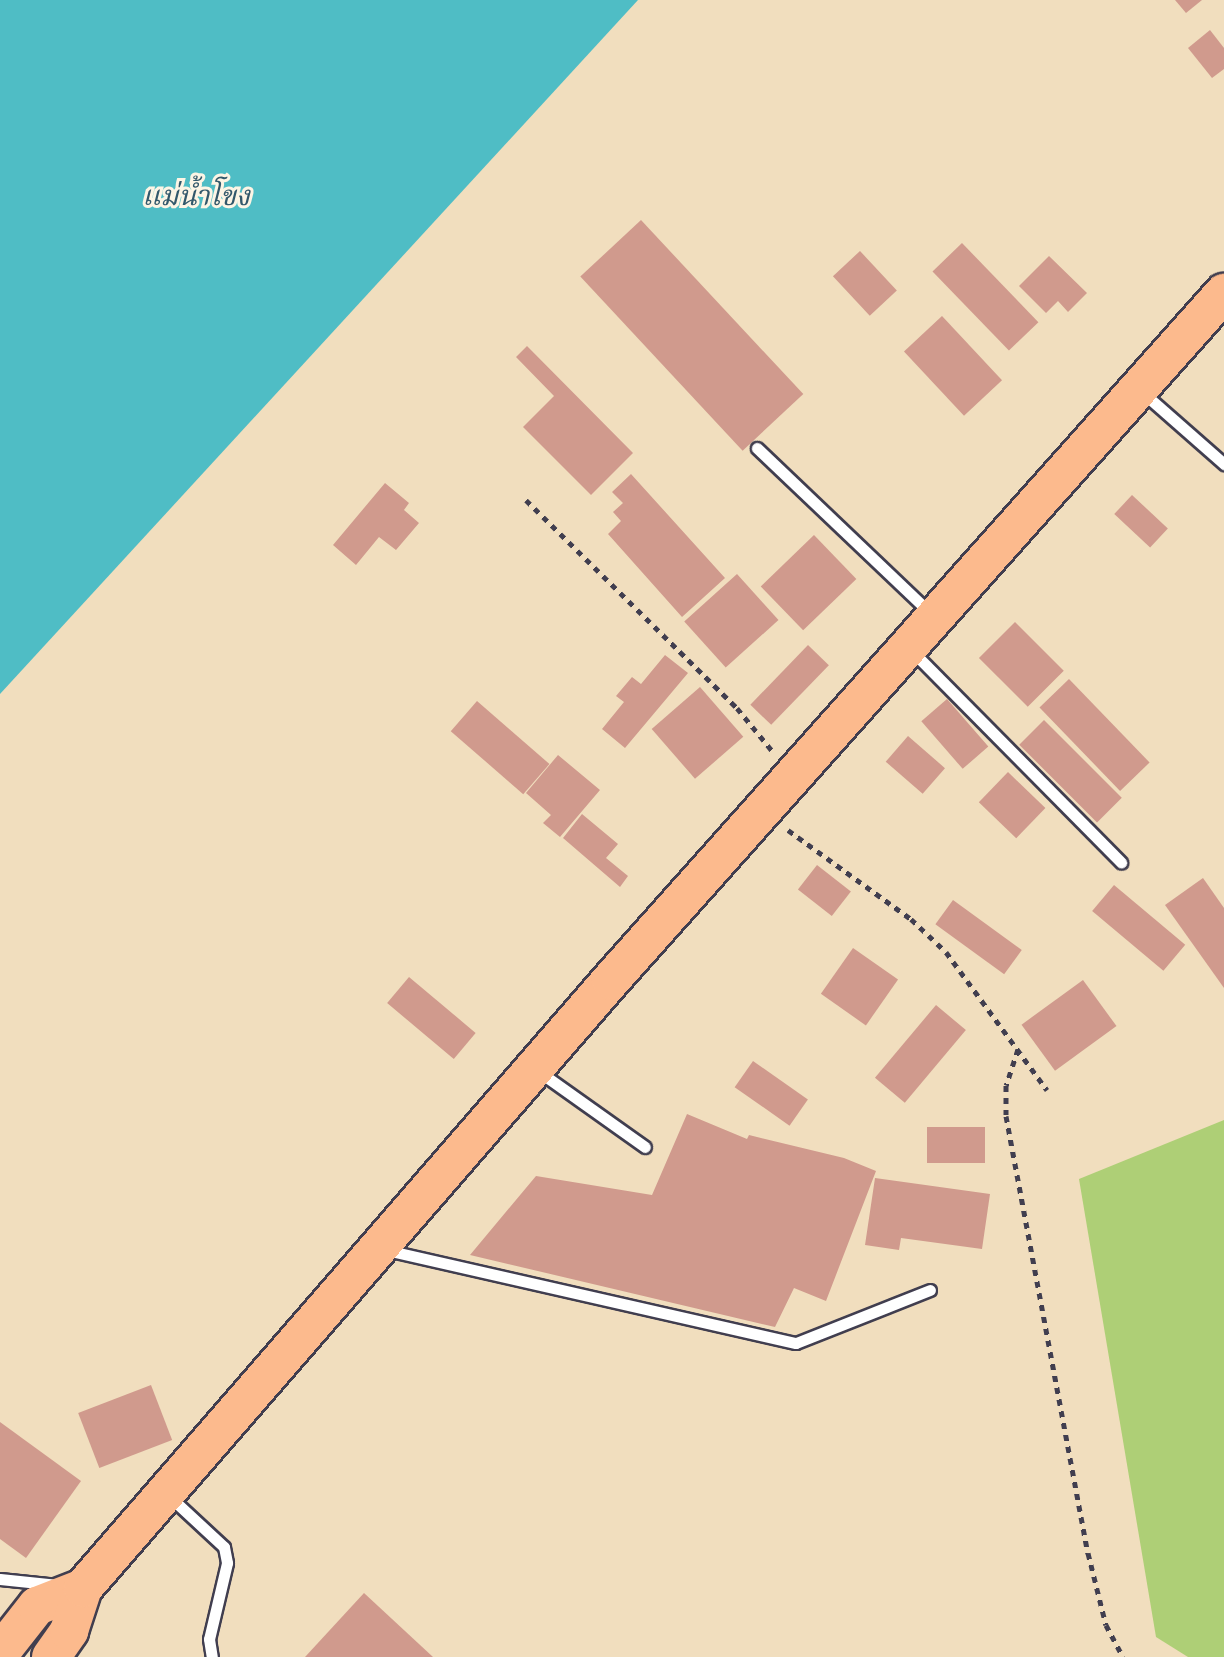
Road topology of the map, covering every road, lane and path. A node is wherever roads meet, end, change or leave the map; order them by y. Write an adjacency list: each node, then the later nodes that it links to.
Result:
1 (1224, 293): 2 (highway)
2 (1138, 388): 4 (lane); 6 (highway)
3 (757, 448): 6 (lane)
4 (1224, 464)
5 (526, 500): 8 (path)
6 (933, 616): 7 (highway)
7 (907, 646): 8 (highway); 10 (lane)
8 (792, 775): 9 (highway)
9 (761, 811): 11 (path); 12 (highway)
10 (1121, 862)
11 (1018, 1049): 13 (path); 23 (path)
12 (535, 1068): 14 (lane); 15 (highway)
13 (1047, 1090)
14 (645, 1147)
15 (378, 1248): 16 (lane); 17 (highway)
16 (930, 1290)
17 (165, 1493): 19 (highway); 22 (lane)
18 (0, 1579): 19 (lane)
19 (83, 1588): 20 (highway); 21 (highway)
20 (0, 1653)
21 (51, 1657)
22 (212, 1657)
23 (1123, 1657)

